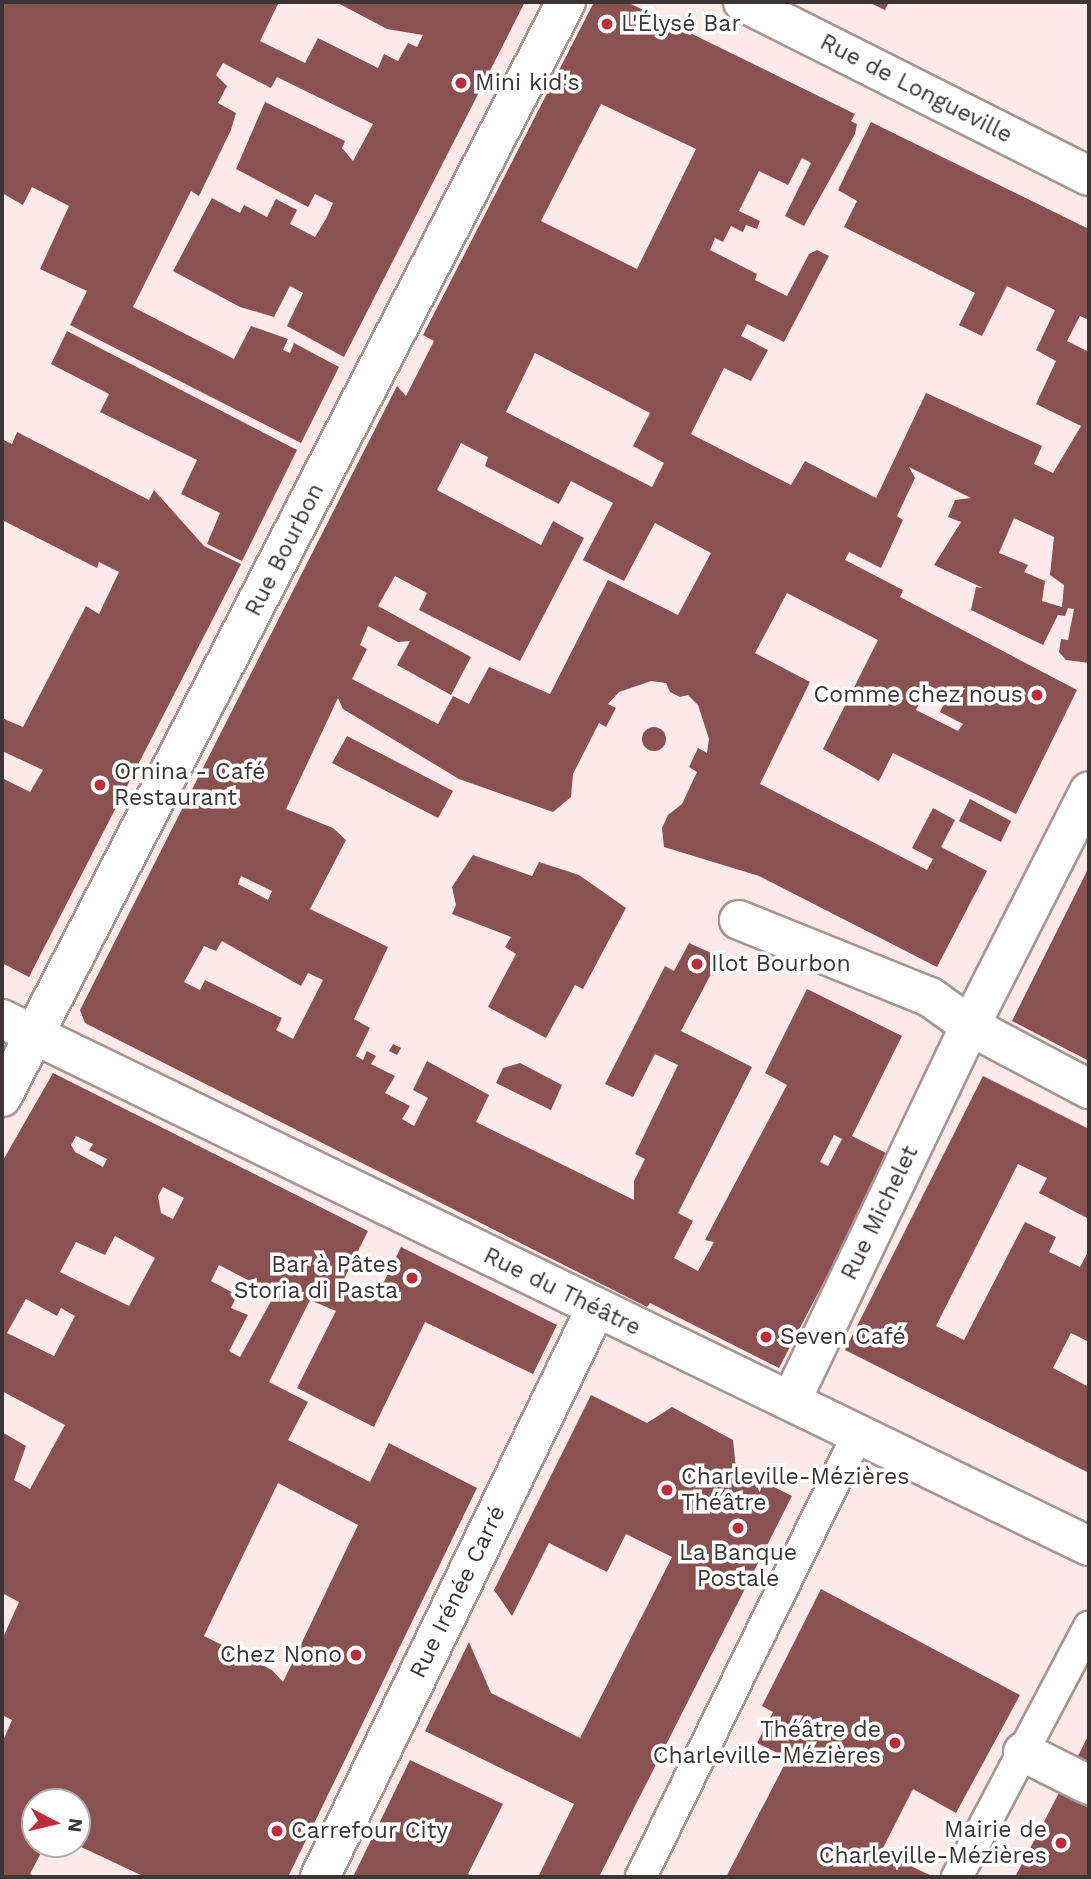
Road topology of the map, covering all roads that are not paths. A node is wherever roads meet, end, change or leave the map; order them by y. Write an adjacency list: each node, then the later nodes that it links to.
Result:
1 (566, 2): 8 (street, Rue Bourbon)
2 (743, 2): 3 (street, Rue de Longueville)
3 (1089, 176)
4 (1089, 791): 7 (street, Rue Michelet)
5 (738, 920): 7 (street)
6 (2, 1020): 8 (street, Rue du Théâtre)
7 (970, 1026): 9 (street); 12 (street, Rue Michelet)
8 (36, 1037): 10 (street, Rue Bourbon); 11 (street, Rue du Théâtre)
9 (1089, 1088)
10 (2, 1097)
11 (596, 1308): 12 (street, Rue du Théâtre); 18 (street, Rue Irénée Carré)
12 (790, 1401): 13 (street, Rue du Théâtre)
13 (858, 1435): 14 (street, Rue du Théâtre); 19 (lane)
14 (1089, 1546)
15 (1089, 1626): 16 (lane)
16 (1023, 1752): 17 (street); 20 (lane)
17 (1089, 1786)
18 (320, 1877)
19 (641, 1877)
20 (957, 1877)

